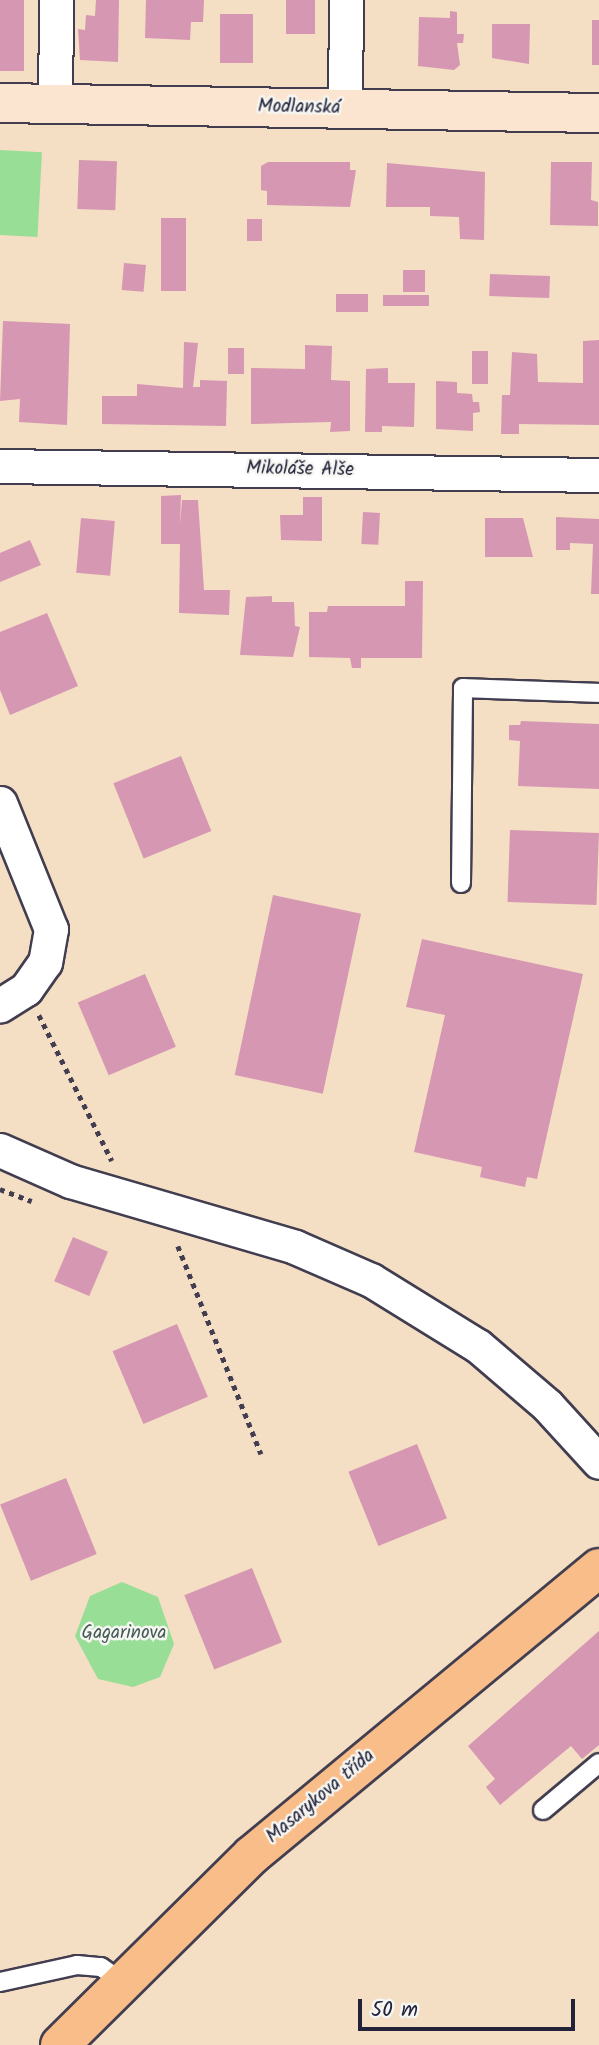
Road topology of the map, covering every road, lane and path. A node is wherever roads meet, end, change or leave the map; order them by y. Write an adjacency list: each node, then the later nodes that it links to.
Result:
1 (56, 0): 4 (street)
2 (346, 0): 5 (street)
3 (0, 103): 4 (street, Modlanská)
4 (55, 104): 5 (street, Modlanská)
5 (345, 109): 6 (street, Modlanská)
6 (599, 113)
7 (0, 466): 8 (street, Mikoláše Alše)
8 (599, 475)
9 (599, 693): 11 (lane)
10 (0, 803): 12 (street)
11 (461, 883)
12 (13, 997): 15 (path)
13 (0, 1150): 15 (street)
14 (0, 1189): 16 (path)
15 (111, 1190): 21 (street)
16 (36, 1203)
17 (165, 1241): 18 (path)
18 (178, 1245): 19 (path); 20 (path)
19 (191, 1249)
20 (261, 1454)
21 (599, 1462)
22 (596, 1577): 25 (main road, Masarykova třída)
23 (599, 1763): 24 (lane)
24 (543, 1810)
25 (121, 1981): 26 (lane); 27 (main road, Masarykova třída)
26 (0, 1982)
27 (60, 2045)

